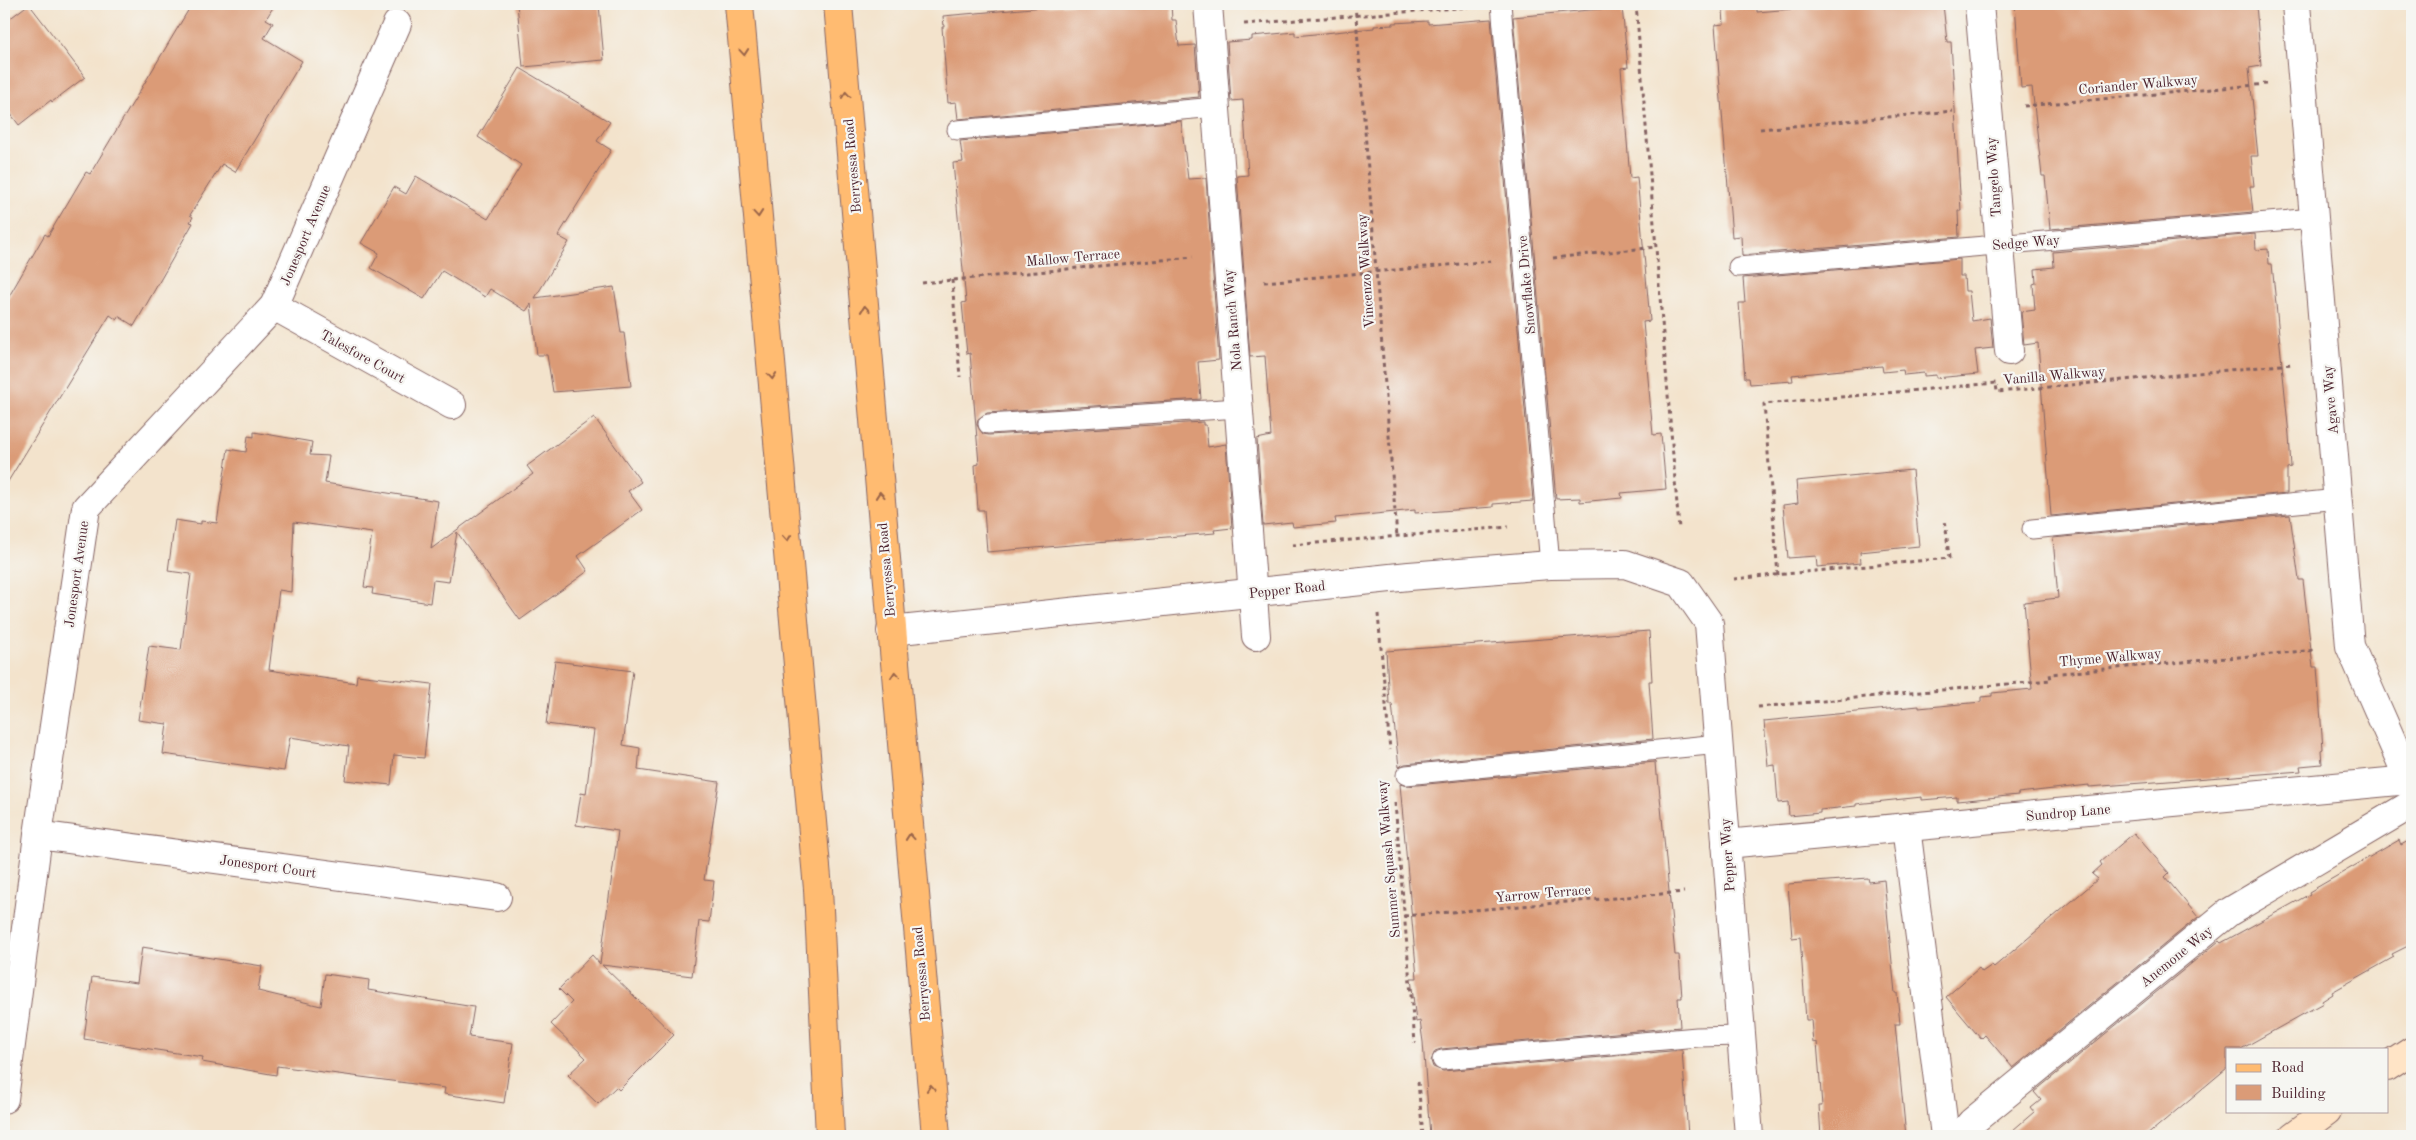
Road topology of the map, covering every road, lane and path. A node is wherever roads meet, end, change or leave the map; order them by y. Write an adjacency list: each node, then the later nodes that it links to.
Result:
1 (739, 4): 72 (main road, one-way to 72)
2 (838, 4): 49 (main road, Berryessa Road, one-way to 2)
3 (1355, 4): 9 (path, Vincenzo Walkway)
4 (1501, 4): 43 (lane, Snowflake Drive)
5 (1636, 4): 20 (path)
6 (1980, 4): 19 (street, Tangelo Way)
7 (2296, 4): 18 (street, Agave Way)
8 (1476, 6): 9 (path)
9 (1356, 15): 10 (path); 25 (path, Vincenzo Walkway)
10 (1208, 16): 14 (street, Nola Ranch Way)
11 (397, 24): 29 (street, Jonesport Avenue)
12 (2270, 84): 13 (path, Coriander Walkway)
13 (2018, 106)
14 (1216, 107): 17 (lane); 21 (street, Nola Ranch Way)
15 (1958, 110): 16 (path)
16 (1760, 129)
17 (957, 130)
18 (2314, 218): 19 (lane, Sedge Way); 36 (street, Agave Way)
19 (1998, 245): 24 (lane, Sedge Way); 30 (street, Tangelo Way)
20 (1656, 247): 22 (path); 40 (path)
21 (1226, 253): 26 (path, Mallow Terrace); 28 (street, Nola Ranch Way)
22 (1548, 259)
23 (1500, 261): 25 (path)
24 (1738, 266)
25 (1376, 272): 28 (path); 41 (path, Vincenzo Walkway)
26 (952, 280): 27 (path, Mallow Terrace); 32 (path)
27 (922, 282)
28 (1229, 285): 34 (street, Nola Ranch Way)
29 (274, 306): 33 (street, Talesfore Court); 59 (street, Jonesport Avenue)
30 (2008, 351)
31 (2294, 364): 44 (path, Vanilla Walkway)
32 (960, 377)
33 (452, 405)
34 (1239, 408): 35 (lane); 48 (street, Nola Ranch Way)
35 (988, 424)
36 (2338, 499): 39 (lane); 51 (street, Agave Way)
37 (1945, 519): 44 (path)
38 (1508, 527): 41 (path)
39 (2032, 528)
40 (1679, 529)
41 (1396, 537): 42 (path)
42 (1292, 546)
43 (1550, 565): 45 (street, Pepper Road); 47 (street, Pepper Road)
44 (1778, 575): 46 (path)
45 (1374, 580): 48 (street, Pepper Road); 54 (path)
46 (1734, 580)
47 (1682, 583): 53 (street, Pepper Way)
48 (1254, 593): 49 (street, Pepper Road); 50 (street, Nola Ranch Way)
49 (891, 631): 73 (main road, Berryessa Road, one-way to 49)
50 (1256, 636)
51 (2350, 646): 52 (path, Thyme Walkway); 56 (street, Agave Way)
52 (1758, 707)
53 (1719, 744): 55 (lane); 60 (street, Pepper Way)
54 (1390, 751)
55 (1406, 774)
56 (2411, 789): 58 (street, Sundrop Lane); 77 (street, Anemone Way)
57 (1394, 800): 63 (path, Summer Squash Walkway)
58 (1906, 827): 60 (street, Sundrop Lane); 76 (street)
59 (38, 835): 62 (street, Jonesport Court); 70 (street, Jonesport Avenue)
60 (1726, 844): 64 (street, Pepper Way)
61 (1684, 892): 63 (path, Yarrow Terrace)
62 (497, 897)
63 (1404, 916): 65 (path, Summer Squash Walkway)
64 (1741, 1036): 67 (lane); 75 (street, Pepper Way)
65 (1416, 1050)
66 (2412, 1051): 68 (main road)
67 (1442, 1060)
68 (2388, 1066)
69 (1418, 1079): 74 (path)
70 (4, 1099)
71 (2325, 1112): 78 (main road)
72 (830, 1136)
73 (936, 1136)
74 (1423, 1136)
75 (1749, 1136)
76 (1945, 1136)
77 (1960, 1136)
78 (2293, 1136)

